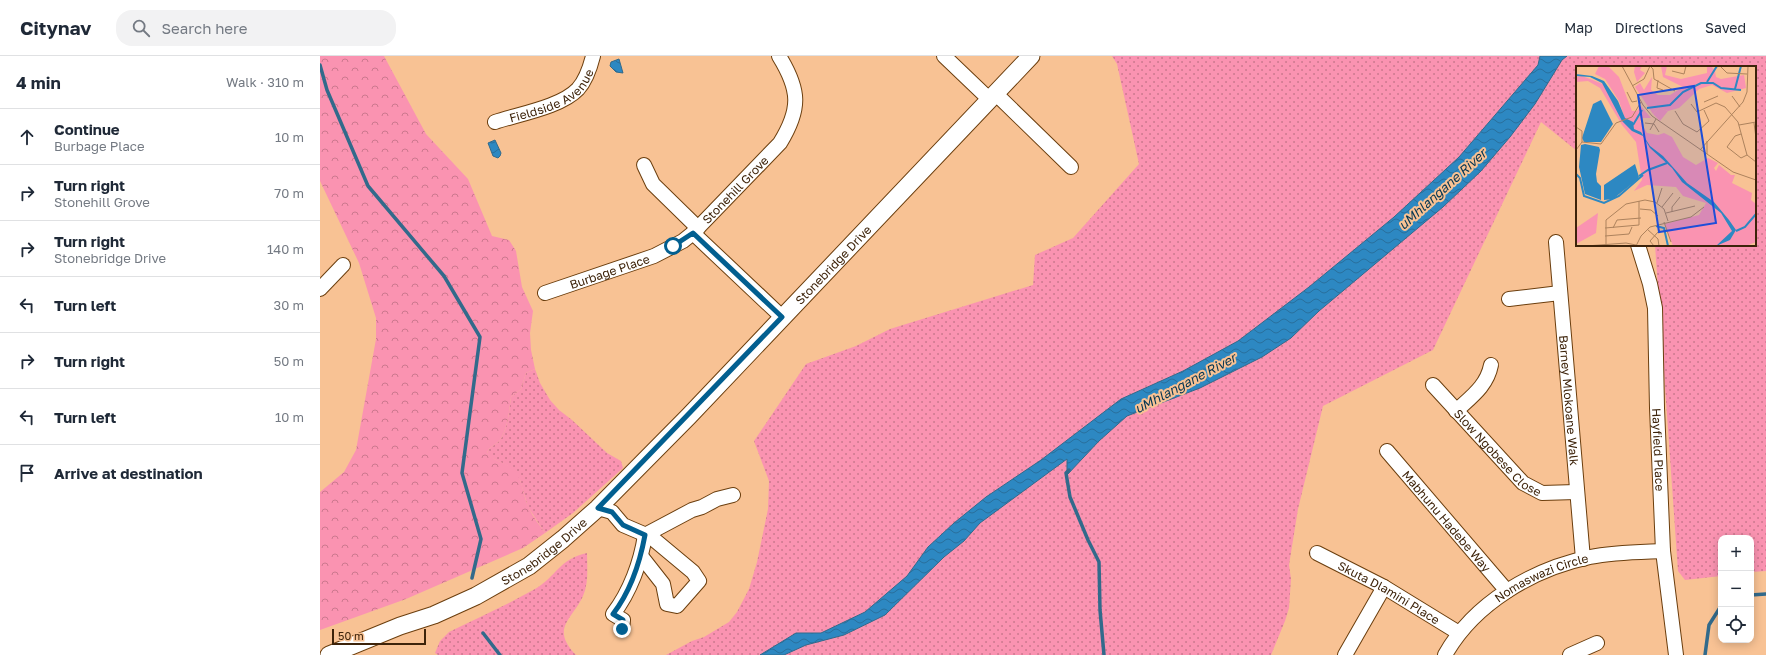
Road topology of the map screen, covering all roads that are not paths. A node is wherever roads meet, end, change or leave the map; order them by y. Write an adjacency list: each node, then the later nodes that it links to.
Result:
1 (592, 56): 6 (street, Fieldside Avenue)
2 (780, 56): 9 (street, Stonehill Grove)
3 (944, 56): 5 (street)
4 (1031, 56): 5 (street, Stonebridge Drive)
5 (992, 96): 8 (street); 17 (street, Stonebridge Drive)
6 (495, 122)
7 (644, 166): 9 (street)
8 (1071, 167)
9 (696, 230): 14 (street, Burbage Place); 17 (street, Stonehill Grove)
10 (1556, 242): 15 (street, Barney Mlokoane Walk)
11 (1638, 246): 26 (street, Hayfield Place)
12 (343, 265): 13 (street)
13 (320, 289)
14 (545, 293)
15 (1560, 293): 16 (street); 22 (street, Barney Mlokoane Walk)
16 (1509, 298)
17 (782, 317): 24 (street, Stonebridge Drive)
18 (1491, 365): 20 (street)
19 (1433, 385): 20 (street, Slow Ngobese Close)
20 (1456, 411): 22 (street, Slow Ngobese Close)
21 (1387, 452): 31 (street, Mabhunu Hadebe Way)
22 (1576, 492): 29 (street, Barney Mlokoane Walk)
23 (733, 495): 25 (street)
24 (598, 508): 25 (street); 35 (street, Stonebridge Drive)
25 (645, 535): 28 (street); 28 (street)
26 (1664, 551): 29 (street, Nomaswazi Circle); 39 (street, Hayfield Place)
27 (1317, 554): 30 (street, Skuta Dlamini Place)
28 (641, 556): 32 (street)
29 (1583, 559): 31 (street, Nomaswazi Circle)
30 (1384, 588): 33 (street, Skuta Dlamini Place); 36 (street)
31 (1507, 591): 33 (street, Nomaswazi Circle)
32 (622, 629)
33 (1459, 633): 37 (street, Nomaswazi Circle)
34 (1597, 643): 38 (street)
35 (329, 655)
36 (1345, 655)
37 (1445, 655)
38 (1570, 655)
39 (1676, 655)

